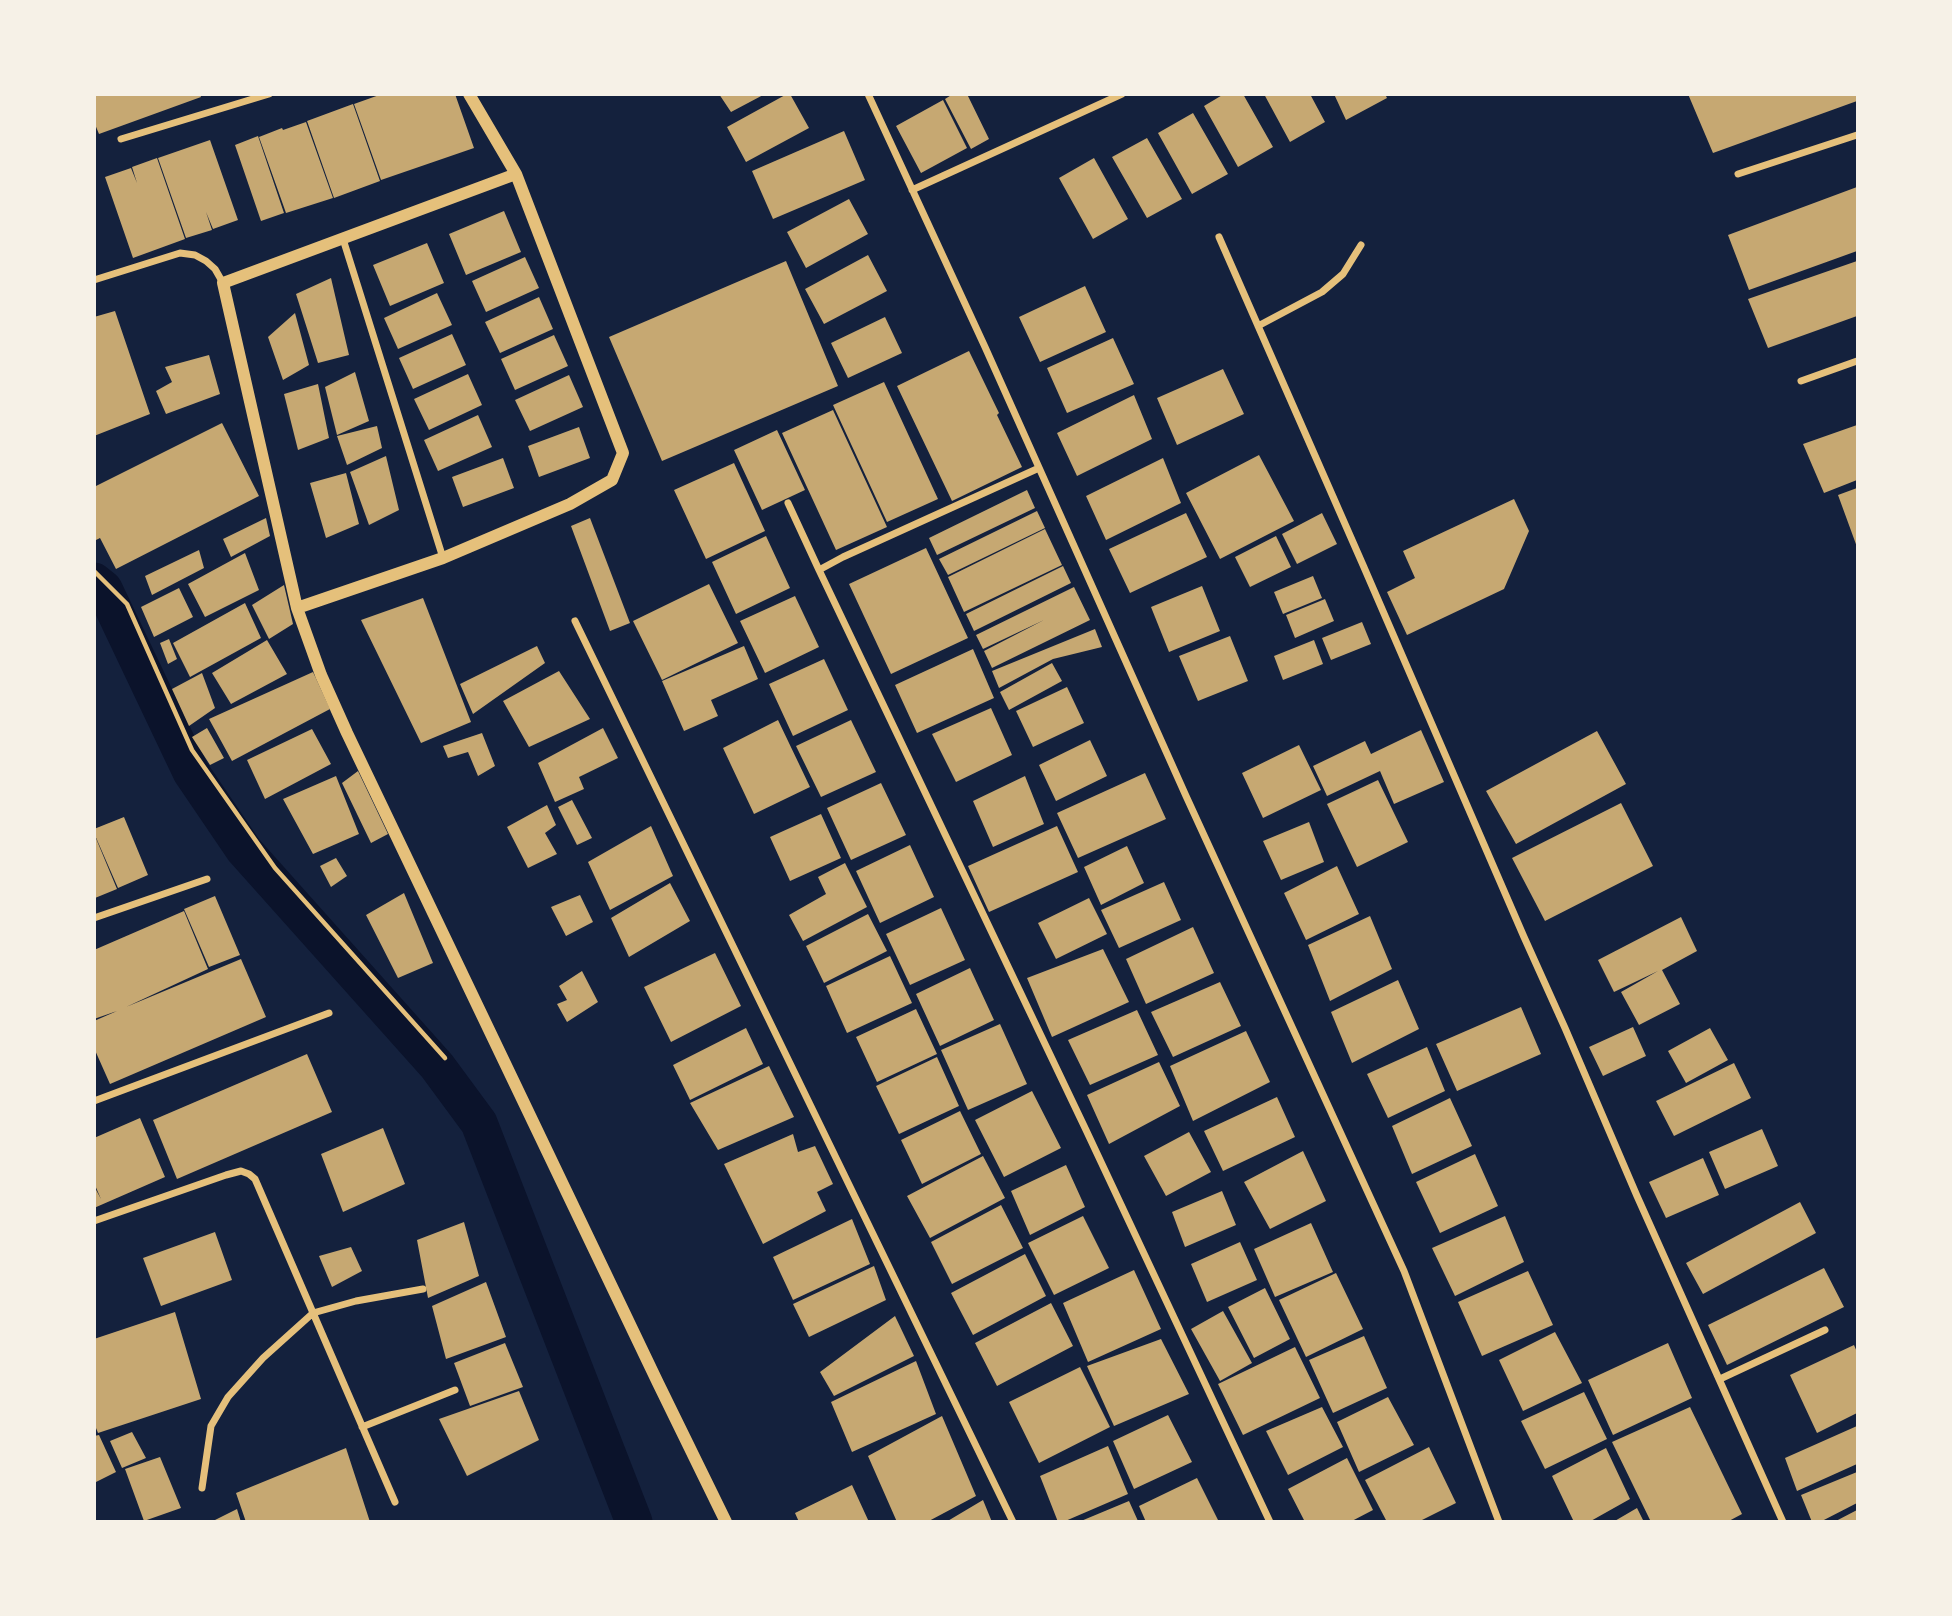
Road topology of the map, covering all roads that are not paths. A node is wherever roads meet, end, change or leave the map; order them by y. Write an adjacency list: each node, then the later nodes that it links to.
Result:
1 (269, 94): 6 (street)
2 (469, 94): 7 (street)
3 (868, 94): 9 (street)
4 (1122, 94): 9 (street)
5 (1857, 135): 8 (street)
6 (121, 139)
7 (516, 174): 11 (street); 20 (street)
8 (1738, 174)
9 (912, 190): 18 (street)
10 (1219, 237): 15 (street)
11 (343, 239): 14 (street); 20 (street)
12 (1361, 245): 15 (street)
13 (94, 280): 14 (street)
14 (223, 283): 22 (street)
15 (1258, 326): 32 (street)
16 (1857, 361): 17 (street)
17 (1801, 381)
18 (1039, 468): 21 (street); 40 (street)
19 (788, 503): 21 (street)
20 (443, 558): 22 (street)
21 (819, 570): 39 (street)
22 (297, 608): 37 (street)
23 (575, 621): 38 (street)
24 (207, 879): 25 (street)
25 (94, 918)
26 (329, 1013): 27 (street)
27 (94, 1101)
28 (94, 1221): 30 (street)
29 (423, 1289): 30 (street)
30 (313, 1313): 34 (street); 35 (street)
31 (1825, 1330): 32 (street)
32 (1720, 1379): 41 (street)
33 (455, 1390): 34 (street)
34 (362, 1427): 36 (street)
35 (202, 1488)
36 (394, 1502)
37 (726, 1521)
38 (1013, 1521)
39 (1270, 1521)
40 (1499, 1521)
41 (1783, 1521)

